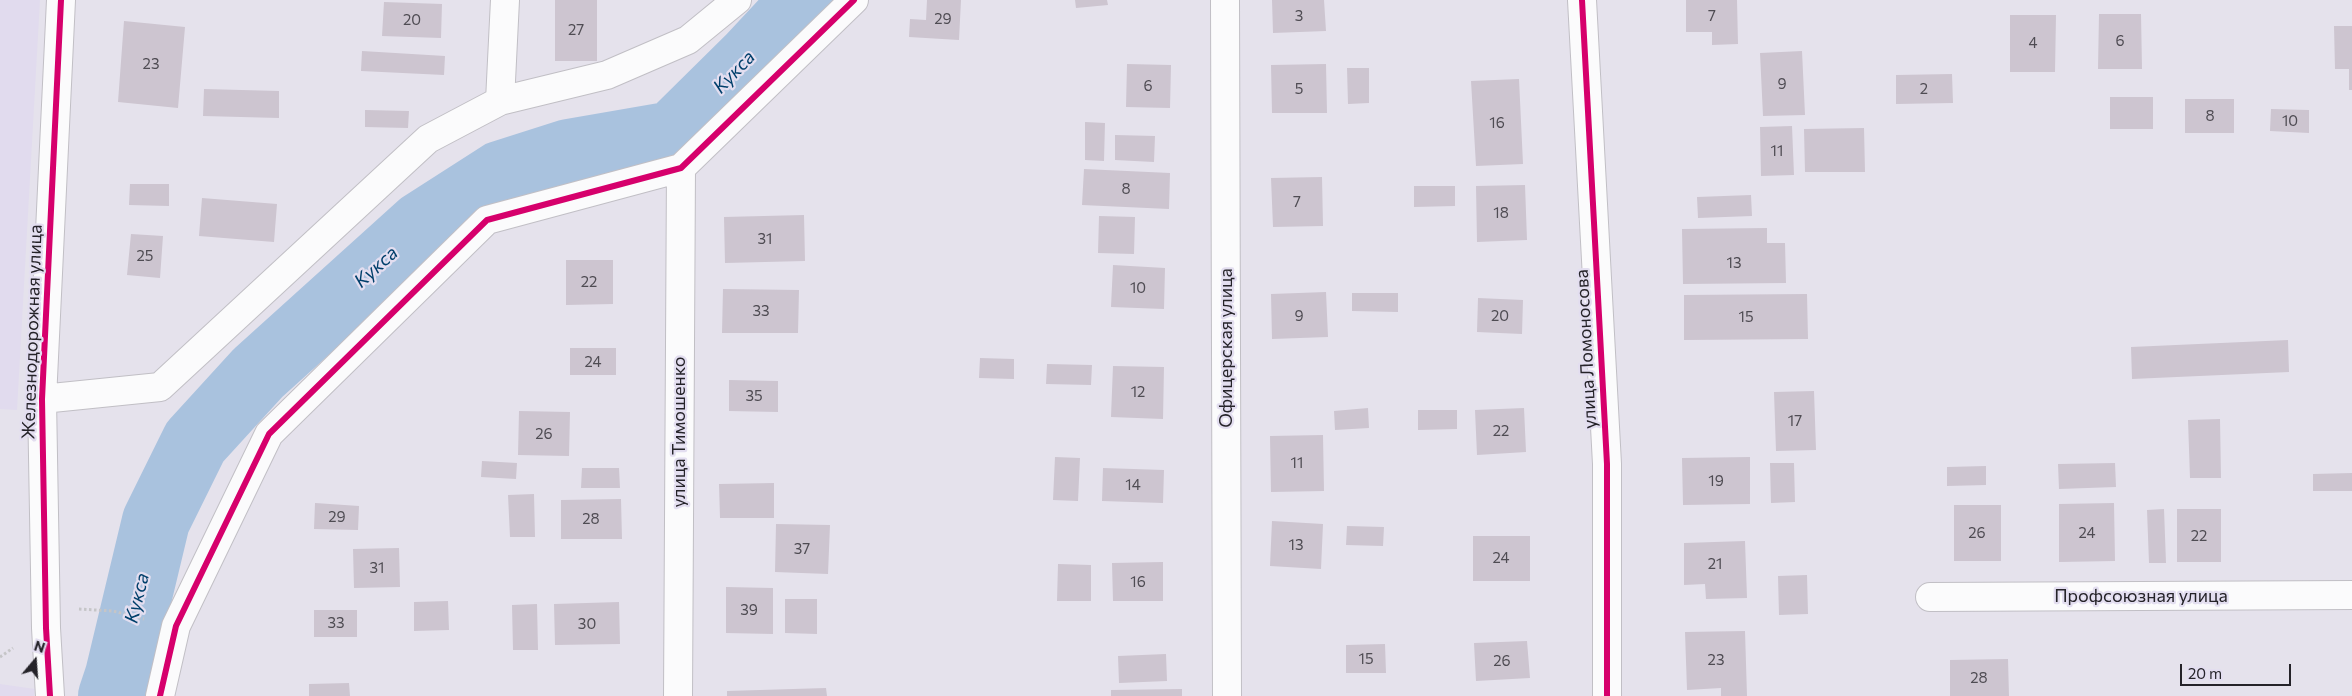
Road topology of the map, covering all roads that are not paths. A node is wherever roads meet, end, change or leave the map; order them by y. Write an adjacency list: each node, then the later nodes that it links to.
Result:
1 (61, 0): 9 (street, Железнодорожная улица)
2 (505, 0): 7 (street)
3 (738, 0): 7 (street)
4 (854, 0): 8 (street)
5 (1225, 0): 15 (street, Офицерская улица)
6 (1582, 0): 16 (street, улица Ломоносова)
7 (500, 101): 9 (street)
8 (681, 168): 13 (street); 14 (street, улица Тимошенко)
9 (42, 399): 12 (street, Железнодорожная улица)
10 (2352, 595): 11 (street, Профсоюзная улица)
11 (1930, 597)
12 (50, 696)
13 (160, 696)
14 (678, 696)
15 (1227, 696)
16 (1607, 696)

